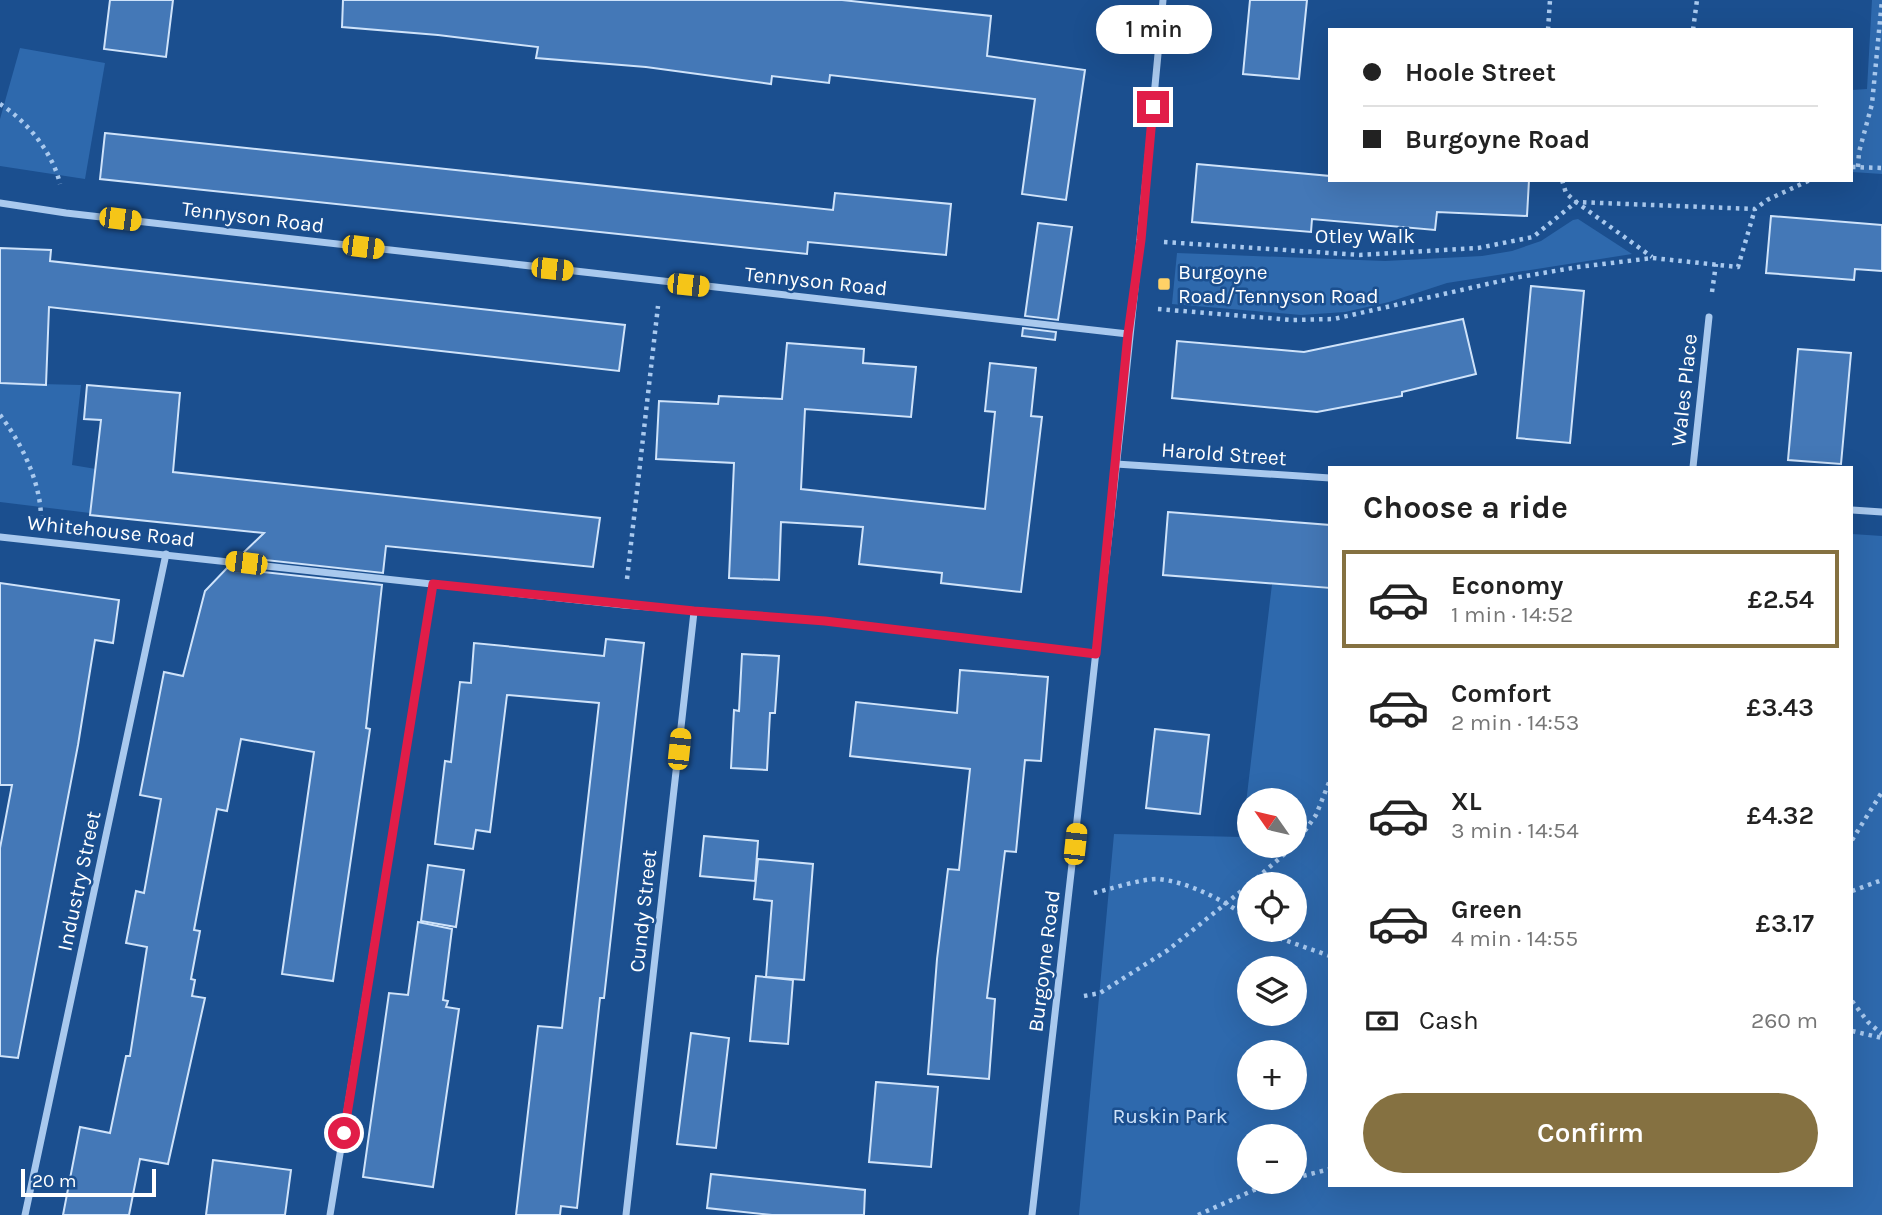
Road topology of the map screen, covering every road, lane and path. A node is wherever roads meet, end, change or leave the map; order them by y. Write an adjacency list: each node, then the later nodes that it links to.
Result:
1 (1163, 0): 16 (street, Burgoyne Road)
2 (1550, 0): 5 (path)
3 (1697, 0): 6 (path)
4 (1882, 0): 8 (path)
5 (1548, 28)
6 (1693, 28)
7 (0, 104): 15 (path)
8 (1855, 167): 9 (path)
9 (1882, 168)
10 (1563, 182): 12 (path)
11 (1806, 182): 14 (path)
12 (1576, 202): 14 (path); 16 (path, Otley Walk); 17 (path)
13 (0, 203): 15 (street, Tennyson Road)
14 (1755, 209): 17 (path)
15 (66, 213): 18 (street, Tennyson Road)
16 (1141, 240): 19 (street, Burgoyne Road)
17 (1653, 258): 19 (path)
18 (660, 282): 21 (street, Tennyson Road); 32 (path)
19 (1132, 306): 21 (street, Burgoyne Road)
20 (1709, 317): 24 (street, Wales Place)
21 (1128, 334): 23 (street, Burgoyne Road)
22 (0, 415): 29 (path)
23 (1116, 464): 25 (street, Harold Street); 34 (street, Burgoyne Road)
24 (1693, 466)
25 (1328, 478)
26 (1853, 510): 27 (street)
27 (1882, 512)
28 (0, 537): 29 (street, Whitehouse Road)
29 (41, 540): 30 (street, Whitehouse Road)
30 (166, 554): 31 (street, Whitehouse Road); 56 (street, Industry Street)
31 (433, 584): 32 (street, Whitehouse Road); 57 (street)
32 (624, 605): 33 (street, Whitehouse Road)
33 (694, 611): 34 (street, Whitehouse Road); 58 (street, Cundy Street)
34 (1096, 654): 44 (street, Burgoyne Road)
35 (1328, 785): 37 (path)
36 (1882, 793): 38 (path)
37 (1307, 829)
38 (1853, 838)
39 (1280, 858): 40 (path)
40 (1264, 872)
41 (1882, 880): 42 (path)
42 (1853, 891)
43 (1237, 895): 45 (path)
44 (1069, 898): 45 (path); 49 (street, Burgoyne Road)
45 (1227, 903): 46 (path); 49 (path)
46 (1237, 910)
47 (1290, 942): 48 (path)
48 (1328, 955)
49 (1056, 1002): 59 (street, Burgoyne Road)
50 (1853, 1002): 52 (path)
51 (1853, 1031): 52 (path)
52 (1882, 1036)
53 (1328, 1169): 54 (path)
54 (1307, 1175)
55 (1245, 1194): 60 (path)
56 (25, 1215)
57 (331, 1215)
58 (626, 1215)
59 (1032, 1215)
60 (1198, 1215)

